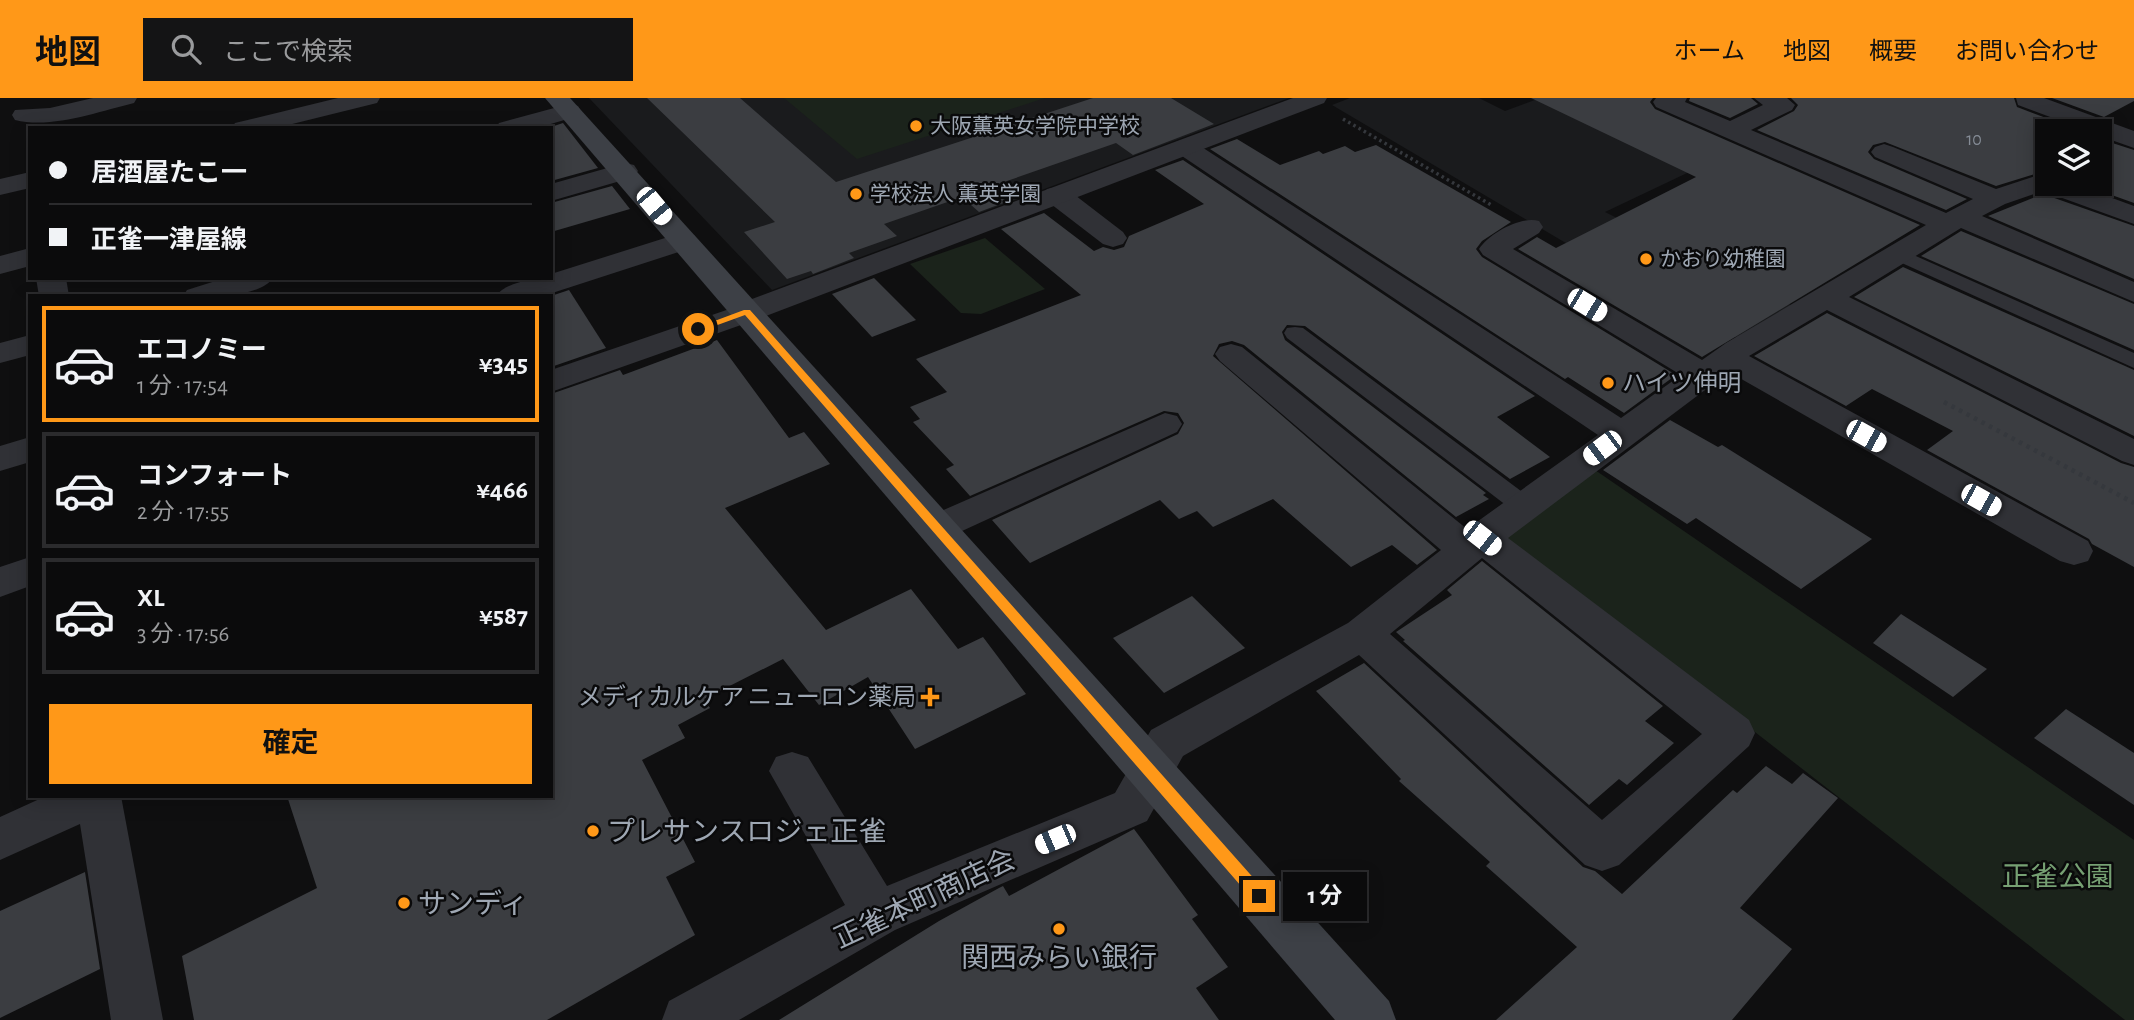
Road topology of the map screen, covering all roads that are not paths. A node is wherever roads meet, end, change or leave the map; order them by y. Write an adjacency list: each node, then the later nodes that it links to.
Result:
1 (68, 98): 9 (street)
2 (125, 98): 9 (street)
3 (368, 98): 11 (street)
4 (1315, 98): 15 (street)
5 (1675, 98): 13 (street)
6 (1766, 98): 13 (street)
7 (2031, 98): 14 (street)
8 (563, 105): 12 (street); 18 (main road)
9 (28, 121): 10 (street)
10 (0, 124)
11 (252, 126)
12 (513, 126)
13 (1731, 130): 27 (street)
14 (2132, 140): 16 (street)
15 (1185, 147): 23 (street); 48 (street)
16 (2112, 151)
17 (1884, 152): 25 (street)
18 (625, 171): 22 (street); 30 (main road)
19 (28, 180): 21 (street)
20 (2035, 186): 25 (street, 正雀本町商店会)
21 (0, 187)
22 (553, 192)
23 (1057, 195): 29 (street); 39 (street)
24 (2083, 196): 26 (street)
25 (1995, 198): 27 (street, 正雀本町商店会)
26 (2134, 216)
27 (1954, 221): 31 (street, 正雀本町商店会); 35 (street)
28 (1529, 227): 45 (street)
29 (1113, 238)
30 (684, 241): 37 (street); 39 (main road)
31 (1900, 255): 38 (street, 正雀本町商店会); 44 (lane)
32 (28, 258): 33 (street)
33 (0, 265)
34 (251, 280): 36 (street)
35 (2134, 293)
36 (205, 294)
37 (517, 294)
38 (1828, 298): 45 (street, 正雀本町商店会); 50 (street)
39 (747, 312): 46 (street); 53 (main road)
40 (1295, 333): 52 (lane)
41 (28, 346): 42 (street)
42 (0, 354)
43 (1231, 354): 54 (street)
44 (2134, 361)
45 (1716, 367): 48 (street, 正雀本町商店会); 55 (street)
46 (553, 381)
47 (1165, 424): 53 (street)
48 (1621, 434): 52 (street, 正雀本町商店会)
49 (28, 450): 51 (street)
50 (2134, 453)
51 (0, 459)
52 (1524, 506): 54 (street, 正雀本町商店会)
53 (936, 528): 60 (main road)
54 (1474, 544): 58 (street, 正雀本町商店会); 58 (street)
55 (2074, 551)
56 (28, 572): 57 (street)
57 (0, 582)
58 (1362, 634): 60 (street, 正雀本町商店会)
59 (792, 771): 64 (street)
60 (1149, 772): 64 (street, 正雀本町商店会); 67 (main road)
61 (92, 798): 63 (street)
62 (96, 798): 65 (street)
63 (0, 839)
64 (877, 914): 66 (street, 正雀本町商店会)
65 (137, 1020)
66 (688, 1020)
67 (1370, 1020)

